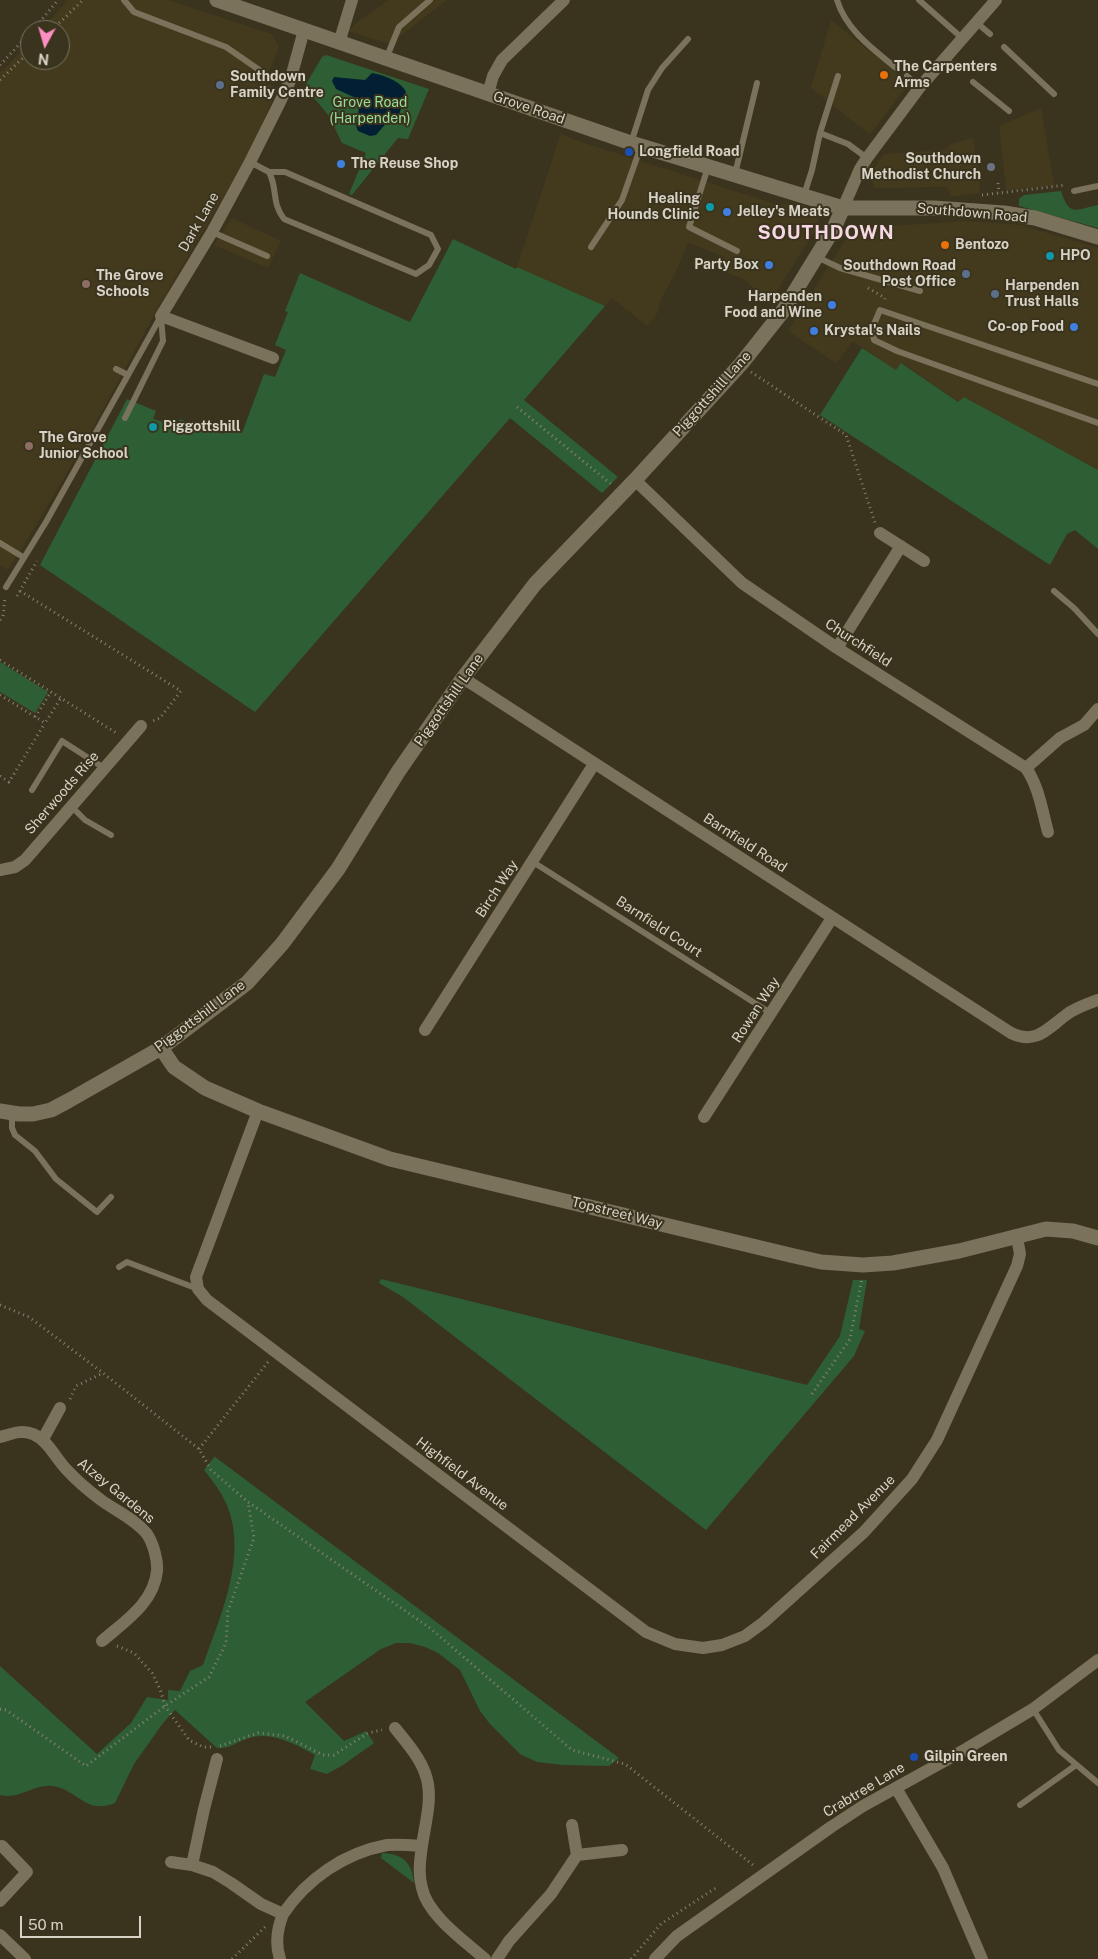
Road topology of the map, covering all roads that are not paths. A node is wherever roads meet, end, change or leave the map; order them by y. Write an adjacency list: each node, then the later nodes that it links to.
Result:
1 (124, 0): 22 (lane)
2 (217, 0): 10 (street, Grove Road)
3 (352, 0): 14 (street)
4 (430, 0): 17 (lane)
5 (564, 0): 26 (street)
6 (837, 0): 18 (lane)
7 (919, 0): 12 (lane)
8 (996, 0): 9 (street)
9 (976, 22): 11 (lane); 12 (street)
10 (304, 30): 14 (street, Grove Road); 22 (street, Dark Lane)
11 (990, 34)
12 (962, 38): 16 (street)
13 (688, 39): 30 (lane)
14 (340, 43): 17 (street, Grove Road)
15 (1004, 47): 27 (lane)
16 (944, 58): 19 (lane); 25 (street)
17 (386, 60): 26 (street, Grove Road)
18 (896, 68)
19 (959, 70)
20 (838, 76): 29 (lane)
21 (907, 76): 25 (lane)
22 (290, 81): 32 (street, Dark Lane)
23 (973, 82): 28 (lane)
24 (757, 83): 35 (lane)
25 (920, 88): 31 (street)
26 (488, 94): 30 (street, Grove Road)
27 (1054, 94)
28 (1009, 112)
29 (820, 134): 31 (lane); 38 (lane)
30 (636, 144): 33 (street, Grove Road); 42 (lane)
31 (867, 158): 39 (street)
32 (250, 162): 34 (lane); 40 (street, Dark Lane)
33 (708, 166): 35 (street, Grove Road); 43 (lane)
34 (269, 172): 34 (lane)
35 (735, 175): 38 (street, Grove Road)
36 (1098, 186): 37 (lane)
37 (1074, 190)
38 (804, 195): 39 (street, Grove Road)
39 (843, 208): 41 (street, Southdown Road); 45 (street, Piggottshill Lane)
40 (212, 232): 44 (lane); 47 (street, Dark Lane)
41 (1098, 237)
42 (591, 247)
43 (737, 251)
44 (267, 256)
45 (816, 257): 46 (lane); 54 (street, Piggottshill Lane)
46 (920, 291)
47 (161, 316): 48 (street); 50 (lane); 52 (lane)
48 (273, 358)
49 (116, 369): 50 (lane)
50 (128, 375): 58 (lane)
51 (1098, 384): 53 (lane)
52 (125, 418)
53 (1098, 422)
54 (635, 480): 63 (street, Churchfield); 64 (street, Piggottshill Lane)
55 (880, 533): 57 (street)
56 (0, 543): 58 (lane)
57 (900, 546): 59 (street); 63 (street)
58 (24, 558): 60 (lane)
59 (924, 561)
60 (6, 587)
61 (1054, 591): 62 (lane)
62 (1098, 634)
63 (837, 648): 69 (street, Churchfield)
64 (463, 678): 67 (street, Barnfield Road); 80 (street, Piggottshill Lane)
65 (1098, 709): 69 (street)
66 (141, 726): 68 (street, Sherwoods Rise)
67 (594, 764): 74 (street, Birch Way); 76 (street, Barnfield Road)
68 (104, 768): 70 (lane); 71 (street, Sherwoods Rise)
69 (1026, 768): 72 (street, Churchfield)
70 (32, 790)
71 (72, 807): 73 (lane); 75 (street, Sherwoods Rise)
72 (1048, 832)
73 (112, 835)
74 (533, 862): 78 (lane, Barnfield Court); 79 (street, Birch Way)
75 (0, 870)
76 (832, 918): 77 (street, Barnfield Road); 78 (street, Rowan Way)
77 (1098, 1000)
78 (772, 1014): 83 (street, Rowan Way)
79 (424, 1030)
80 (161, 1048): 81 (street, Topstreet Way); 82 (street, Piggottshill Lane)
81 (258, 1111): 85 (street, Topstreet Way); 88 (street)
82 (6, 1112): 84 (lane)
83 (704, 1117)
84 (111, 1197)
85 (1017, 1237): 86 (street, Topstreet Way); 93 (street, Fairmead Avenue)
86 (1098, 1238)
87 (119, 1267): 88 (lane)
88 (198, 1289): 93 (street, Highfield Avenue)
89 (60, 1408): 91 (street)
90 (0, 1437): 91 (street)
91 (43, 1439): 92 (street, Alzey Gardens)
92 (102, 1641)
93 (722, 1645)
94 (1098, 1660): 95 (street, Crabtree Lane)
95 (1033, 1709): 98 (lane); 100 (street, Crabtree Lane)
96 (395, 1728): 104 (street)
97 (217, 1753): 108 (street)
98 (1076, 1765): 99 (lane); 101 (lane)
99 (1098, 1783)
100 (896, 1788): 116 (street, Crabtree Lane); 117 (street)
101 (1020, 1804)
102 (572, 1825): 106 (street)
103 (2, 1846): 109 (street)
104 (422, 1846): 110 (street); 114 (street)
105 (622, 1850): 106 (street)
106 (577, 1855): 115 (street)
107 (171, 1862): 108 (street)
108 (192, 1865): 110 (street)
109 (0, 1901)
110 (283, 1914): 113 (street)
111 (0, 1935): 112 (street)
112 (20, 1958)
113 (280, 1959)
114 (485, 1959)
115 (497, 1959)
116 (654, 1959)
117 (982, 1959)

